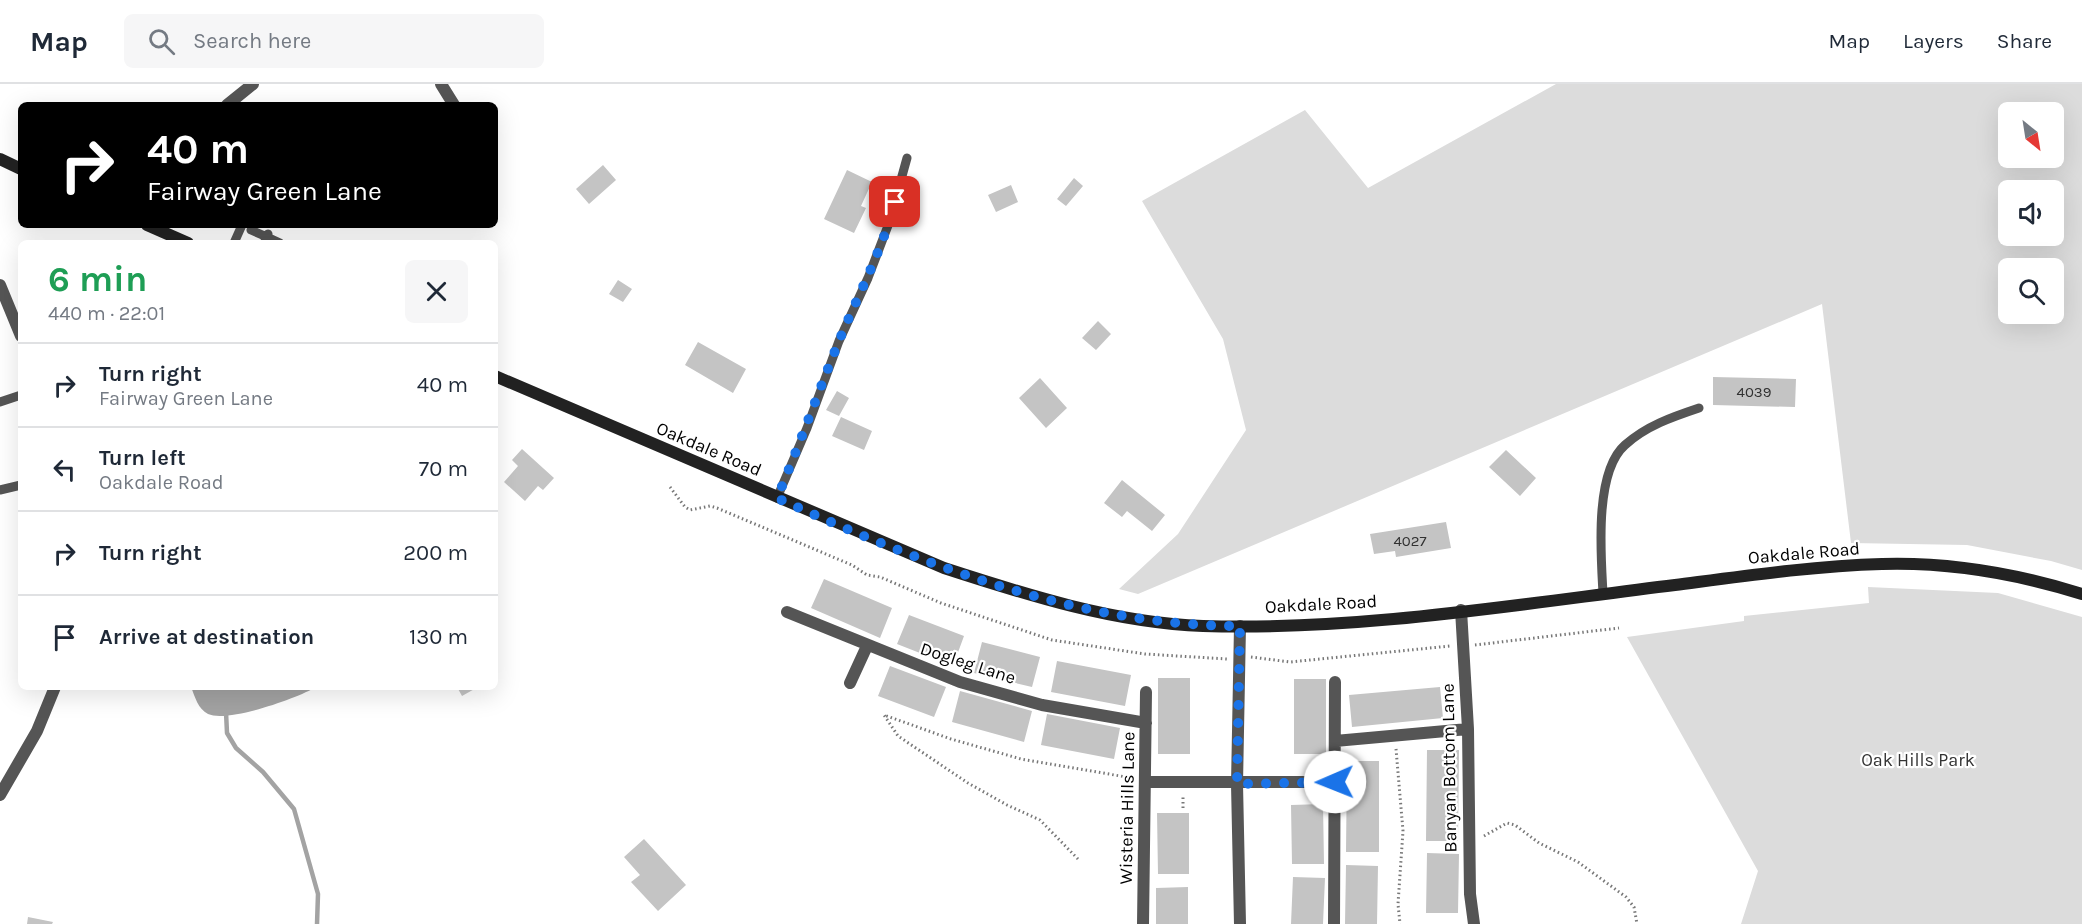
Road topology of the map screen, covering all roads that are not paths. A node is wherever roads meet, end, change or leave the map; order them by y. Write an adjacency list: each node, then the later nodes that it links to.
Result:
1 (253, 84): 3 (street)
2 (441, 84): 4 (street)
3 (231, 102)
4 (452, 102)
5 (907, 158): 22 (lane)
6 (0, 159): 7 (main road)
7 (18, 168)
8 (154, 228): 12 (main road)
9 (246, 228): 13 (lane)
10 (249, 228): 11 (lane)
11 (266, 238)
12 (181, 240)
13 (236, 240)
14 (0, 285): 15 (street)
15 (18, 329)
16 (498, 377): 22 (main road, Oakdale Road)
17 (18, 396): 18 (lane)
18 (0, 402)
19 (1699, 408): 23 (lane)
20 (18, 486): 21 (lane)
21 (0, 490)
22 (777, 498): 27 (main road, Oakdale Road)
23 (1603, 593): 24 (main road, Oakdale Road); 25 (main road, Oakdale Road)
24 (2082, 594)
25 (1461, 610): 27 (main road, Oakdale Road); 34 (street, Banyan Bottom Lane)
26 (787, 612): 28 (street, Dogleg Lane)
27 (1240, 626): 38 (street)
28 (867, 646): 30 (street); 33 (street, Dogleg Lane)
29 (1335, 682): 35 (street)
30 (850, 683)
31 (54, 690): 39 (street)
32 (1146, 692): 33 (street, Wisteria Hills Lane)
33 (1146, 723): 36 (street, Wisteria Hills Lane)
34 (1468, 729): 35 (street); 43 (street, Banyan Bottom Lane)
35 (1335, 741): 37 (street)
36 (1146, 782): 38 (street); 40 (street, Wisteria Hills Lane)
37 (1335, 782): 38 (street); 42 (street)
38 (1237, 784): 41 (street)
39 (0, 795)
40 (1143, 924)
41 (1240, 924)
42 (1335, 924)
43 (1474, 924)

